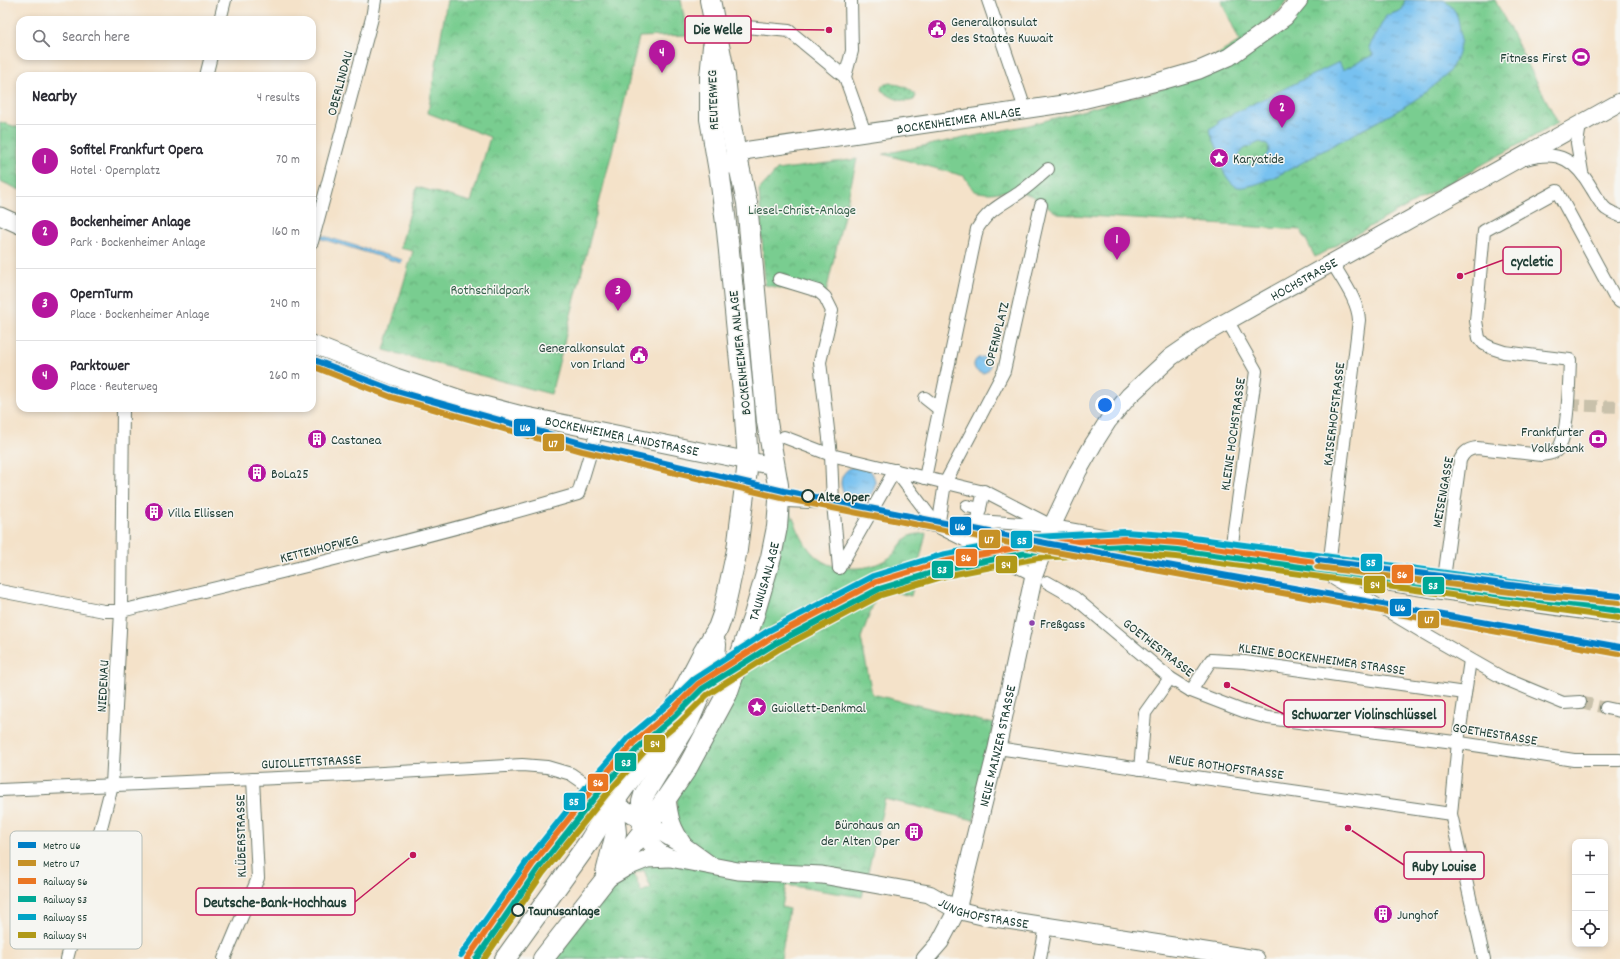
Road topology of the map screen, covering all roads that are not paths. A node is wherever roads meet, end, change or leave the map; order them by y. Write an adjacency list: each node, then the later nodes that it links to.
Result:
1 (225, 0): 7 (street)
2 (375, 0): 25 (street, OBERLINDAU)
3 (710, 0): 8 (main road, REUTERWEG)
4 (851, 0): 11 (street)
5 (988, 0): 13 (street)
6 (1299, 0): 13 (main road, BOCKENHEIMER ANLAGE)
7 (221, 16)
8 (714, 24): 11 (street); 16 (main road, REUTERWEG); 20 (main road, REUTERWEG)
9 (210, 60): 10 (street)
10 (207, 72)
11 (846, 77): 15 (street)
12 (1620, 102): 14 (main road, HOCHSTRASSE)
13 (1025, 109): 15 (main road, BOCKENHEIMER ANLAGE)
14 (1580, 125): 17 (main road, HOCHSTRASSE); 19 (street)
15 (865, 133): 16 (main road, BOCKENHEIMER ANLAGE)
16 (737, 154): 20 (main road); 35 (main road, BOCKENHEIMER ANLAGE)
17 (1514, 162): 19 (street); 26 (main road, HOCHSTRASSE)
18 (1048, 169): 32 (street)
19 (1582, 172): 23 (street)
20 (720, 176): 37 (main road, BOCKENHEIMER ANLAGE)
21 (1041, 205): 41 (street, OPERNPLATZ)
22 (0, 216): 24 (main road)
23 (1620, 216)
24 (16, 223)
25 (316, 227)
26 (1332, 262): 29 (main road, HOCHSTRASSE); 51 (street, KAISERHOFSTRASSE)
27 (780, 279): 36 (street)
28 (1620, 302): 54 (street, MEISENGASSE)
29 (1227, 320): 47 (main road, HOCHSTRASSE); 49 (street, KLEINE HOCHSTRASSE)
30 (316, 346): 34 (main road, BOCKENHEIMER LANDSTRASSE)
31 (925, 398): 32 (street)
32 (939, 409): 40 (street)
33 (123, 412): 55 (street, NIEDENAU)
34 (597, 431): 37 (main road, BOCKENHEIMER LANDSTRASSE); 55 (street, KETTENHOFWEG)
35 (776, 435): 36 (street); 38 (main road, TAUNUSANLAGE)
36 (831, 455): 39 (street); 44 (street)
37 (748, 462): 38 (main road, BOCKENHEIMER LANDSTRASSE); 57 (main road)
38 (774, 466): 72 (main road, TAUNUSANLAGE)
39 (895, 470): 40 (street); 45 (street); 48 (street)
40 (925, 478): 41 (street)
41 (945, 483): 42 (street); 48 (street, OPERNPLATZ)
42 (984, 492): 46 (street); 47 (street)
43 (786, 501): 44 (street)
44 (833, 503): 45 (street); 45 (street)
45 (870, 512): 48 (street)
46 (977, 521): 47 (street); 48 (street)
47 (1052, 526): 49 (street); 66 (main road, NEUE MAINZER STRASSE)
48 (938, 527): 50 (street)
49 (1230, 558): 51 (street)
50 (1028, 572)
51 (1328, 575): 54 (street); 58 (street)
52 (1047, 582): 59 (street, GOETHESTRASSE)
53 (0, 591): 55 (street, KETTENHOFWEG)
54 (1442, 593): 56 (street)
55 (121, 611): 70 (street, NIEDENAU)
56 (1620, 618)
57 (718, 628): 73 (main road); 75 (main road)
58 (1470, 660): 61 (street); 62 (street)
59 (1170, 678): 60 (street, GOETHESTRASSE); 68 (street)
60 (1191, 691): 61 (street, KLEINE BOCKENHEIMER STRASSE); 65 (street, GOETHESTRASSE)
61 (1464, 694): 65 (street)
62 (1580, 702)
63 (1606, 708): 64 (street)
64 (1620, 711)
65 (1458, 742): 67 (street, GOETHESTRASSE); 74 (street)
66 (997, 748): 68 (street, NEUE ROTHOFSTRASSE); 82 (main road, NEUE MAINZER STRASSE)
67 (1620, 760)
68 (1140, 769): 74 (street, NEUE ROTHOFSTRASSE)
69 (254, 779): 70 (street, GUIOLLETTSTRASSE); 73 (street, GUIOLLETTSTRASSE); 86 (street, KLÜBERSTRASSE)
70 (112, 785): 71 (street, GUIOLLETTSTRASSE); 77 (street, NIEDENAU)
71 (0, 790)
72 (667, 797): 75 (main road, TAUNUSANLAGE); 78 (main road)
73 (614, 803): 75 (main road); 76 (main road, TAUNUSANLAGE)
74 (1451, 814): 92 (street)
75 (644, 825): 76 (main road); 78 (main road, JUNGHOFSTRASSE); 79 (main road, JUNGHOFSTRASSE); 81 (main road, TAUNUSANLAGE)
76 (607, 826): 81 (main road, TAUNUSANLAGE); 87 (main road)
77 (100, 831)
78 (684, 846): 80 (main road, JUNGHOFSTRASSE)
79 (669, 858): 80 (main road, JUNGHOFSTRASSE); 81 (main road)
80 (714, 867): 82 (main road, JUNGHOFSTRASSE)
81 (604, 881): 88 (main road, TAUNUSANLAGE)
82 (957, 910): 83 (main road, JUNGHOFSTRASSE); 89 (main road, NEUE MAINZER STRASSE)
83 (1046, 926): 90 (street); 91 (main road, JUNGHOFSTRASSE)
84 (70, 949): 85 (street, NIEDENAU)
85 (67, 959)
86 (224, 959)
87 (505, 959)
88 (543, 959)
89 (925, 959)
90 (1040, 959)
91 (1256, 959)
92 (1484, 959)

